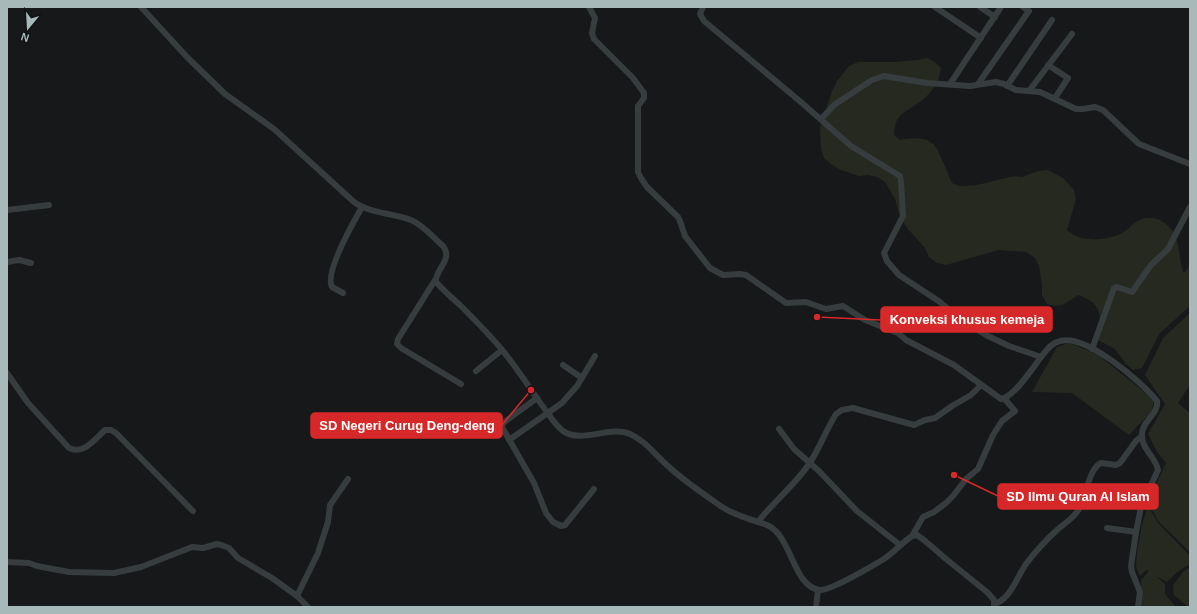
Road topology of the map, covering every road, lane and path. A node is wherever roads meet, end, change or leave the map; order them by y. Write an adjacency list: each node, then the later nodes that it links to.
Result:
1 (141, 7): 21 (street)
2 (589, 7): 37 (street)
3 (703, 7): 18 (street)
4 (936, 7): 11 (street)
5 (980, 7): 8 (street)
6 (1001, 7): 8 (street)
7 (1023, 7): 14 (street)
8 (995, 17): 11 (street)
9 (1052, 20): 15 (street)
10 (1072, 34): 12 (street)
11 (981, 38): 13 (street)
12 (1048, 65): 16 (street); 17 (street)
13 (950, 84): 14 (street); 18 (street)
14 (978, 84): 15 (street)
15 (1008, 86): 16 (street)
16 (1029, 91): 17 (street)
17 (1055, 98): 19 (street)
18 (821, 119): 31 (street)
19 (1190, 164)
20 (49, 205): 23 (street)
21 (362, 207): 26 (street); 27 (street)
22 (1190, 207): 28 (street)
23 (7, 210)
24 (7, 262): 25 (street)
25 (31, 263)
26 (435, 280): 29 (street); 36 (street)
27 (343, 293)
28 (1092, 349): 31 (street); 42 (street)
29 (502, 350): 33 (street); 38 (street)
30 (595, 356): 35 (street)
31 (1042, 357): 39 (street)
32 (563, 365): 35 (street)
33 (476, 371)
34 (7, 373): 47 (street)
35 (582, 378): 40 (street)
36 (461, 384)
37 (982, 384): 39 (street); 44 (street)
38 (537, 398): 40 (street); 43 (street)
39 (1004, 398): 51 (street)
40 (547, 412): 43 (street); 48 (street)
41 (779, 429): 44 (street)
42 (1142, 436): 50 (street); 56 (street)
43 (509, 440): 46 (street)
44 (810, 462): 48 (street); 52 (street)
45 (348, 479): 55 (street)
46 (594, 489)
47 (193, 511)
48 (758, 522): 54 (street)
49 (1107, 528): 50 (street)
50 (1136, 532): 59 (street)
51 (912, 536): 52 (street); 56 (street)
52 (900, 545): 54 (street)
53 (7, 562): 55 (street)
54 (818, 590): 58 (street)
55 (297, 596): 57 (street)
56 (994, 606)
57 (308, 607)
58 (816, 607)
59 (1138, 607)

